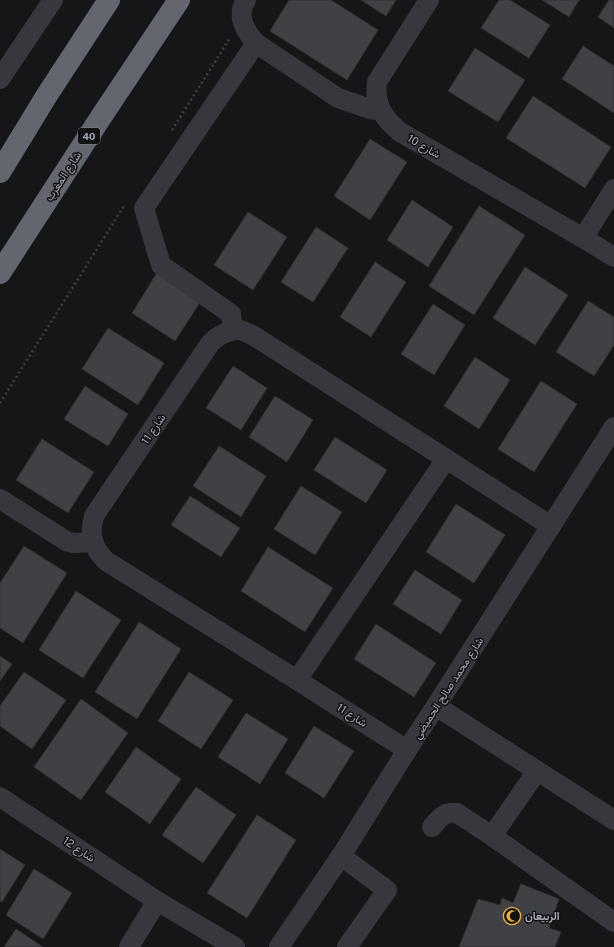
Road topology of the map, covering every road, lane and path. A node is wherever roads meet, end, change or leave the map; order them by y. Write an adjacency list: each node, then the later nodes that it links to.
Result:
1 (53, 0): 8 (street)
2 (109, 0): 11 (highway)
3 (179, 0): 16 (highway, شارع المغرب / 40)
4 (246, 0): 6 (street)
5 (429, 0): 9 (street, شارع 10)
6 (242, 19): 7 (street); 10 (path)
7 (256, 43): 9 (street); 17 (street)
8 (0, 79)
9 (381, 111): 14 (street, شارع 10)
10 (170, 134)
11 (0, 172)
12 (614, 189): 14 (street)
13 (127, 201): 18 (path)
14 (583, 238): 15 (street, شارع 10)
15 (614, 257)
16 (0, 273)
17 (233, 330): 20 (street); 23 (street, شارع 11)
18 (0, 403)
19 (614, 427): 22 (street, شارع محمد صالح الحميضي)
20 (446, 460): 22 (street); 24 (street)
21 (0, 499): 23 (street)
22 (551, 526): 25 (street, شارع محمد صالح الحميضي)
23 (93, 541): 24 (street, شارع 11)
24 (298, 680): 26 (street, شارع 11)
25 (436, 706): 26 (street, شارع محمد صالح الحميضي); 27 (street)
26 (407, 750): 32 (street, شارع محمد صالح الحميضي)
27 (537, 770): 29 (street); 31 (street)
28 (0, 797): 33 (street, شارع 12)
29 (614, 820)
30 (432, 827): 31 (street)
31 (492, 836): 34 (street)
32 (341, 856): 37 (street, شارع محمد صالح الحميضي); 38 (street)
33 (157, 901): 35 (street); 36 (street, شارع 12)
34 (614, 922)
35 (129, 947)
36 (235, 947)
37 (279, 947)
38 (347, 947)

